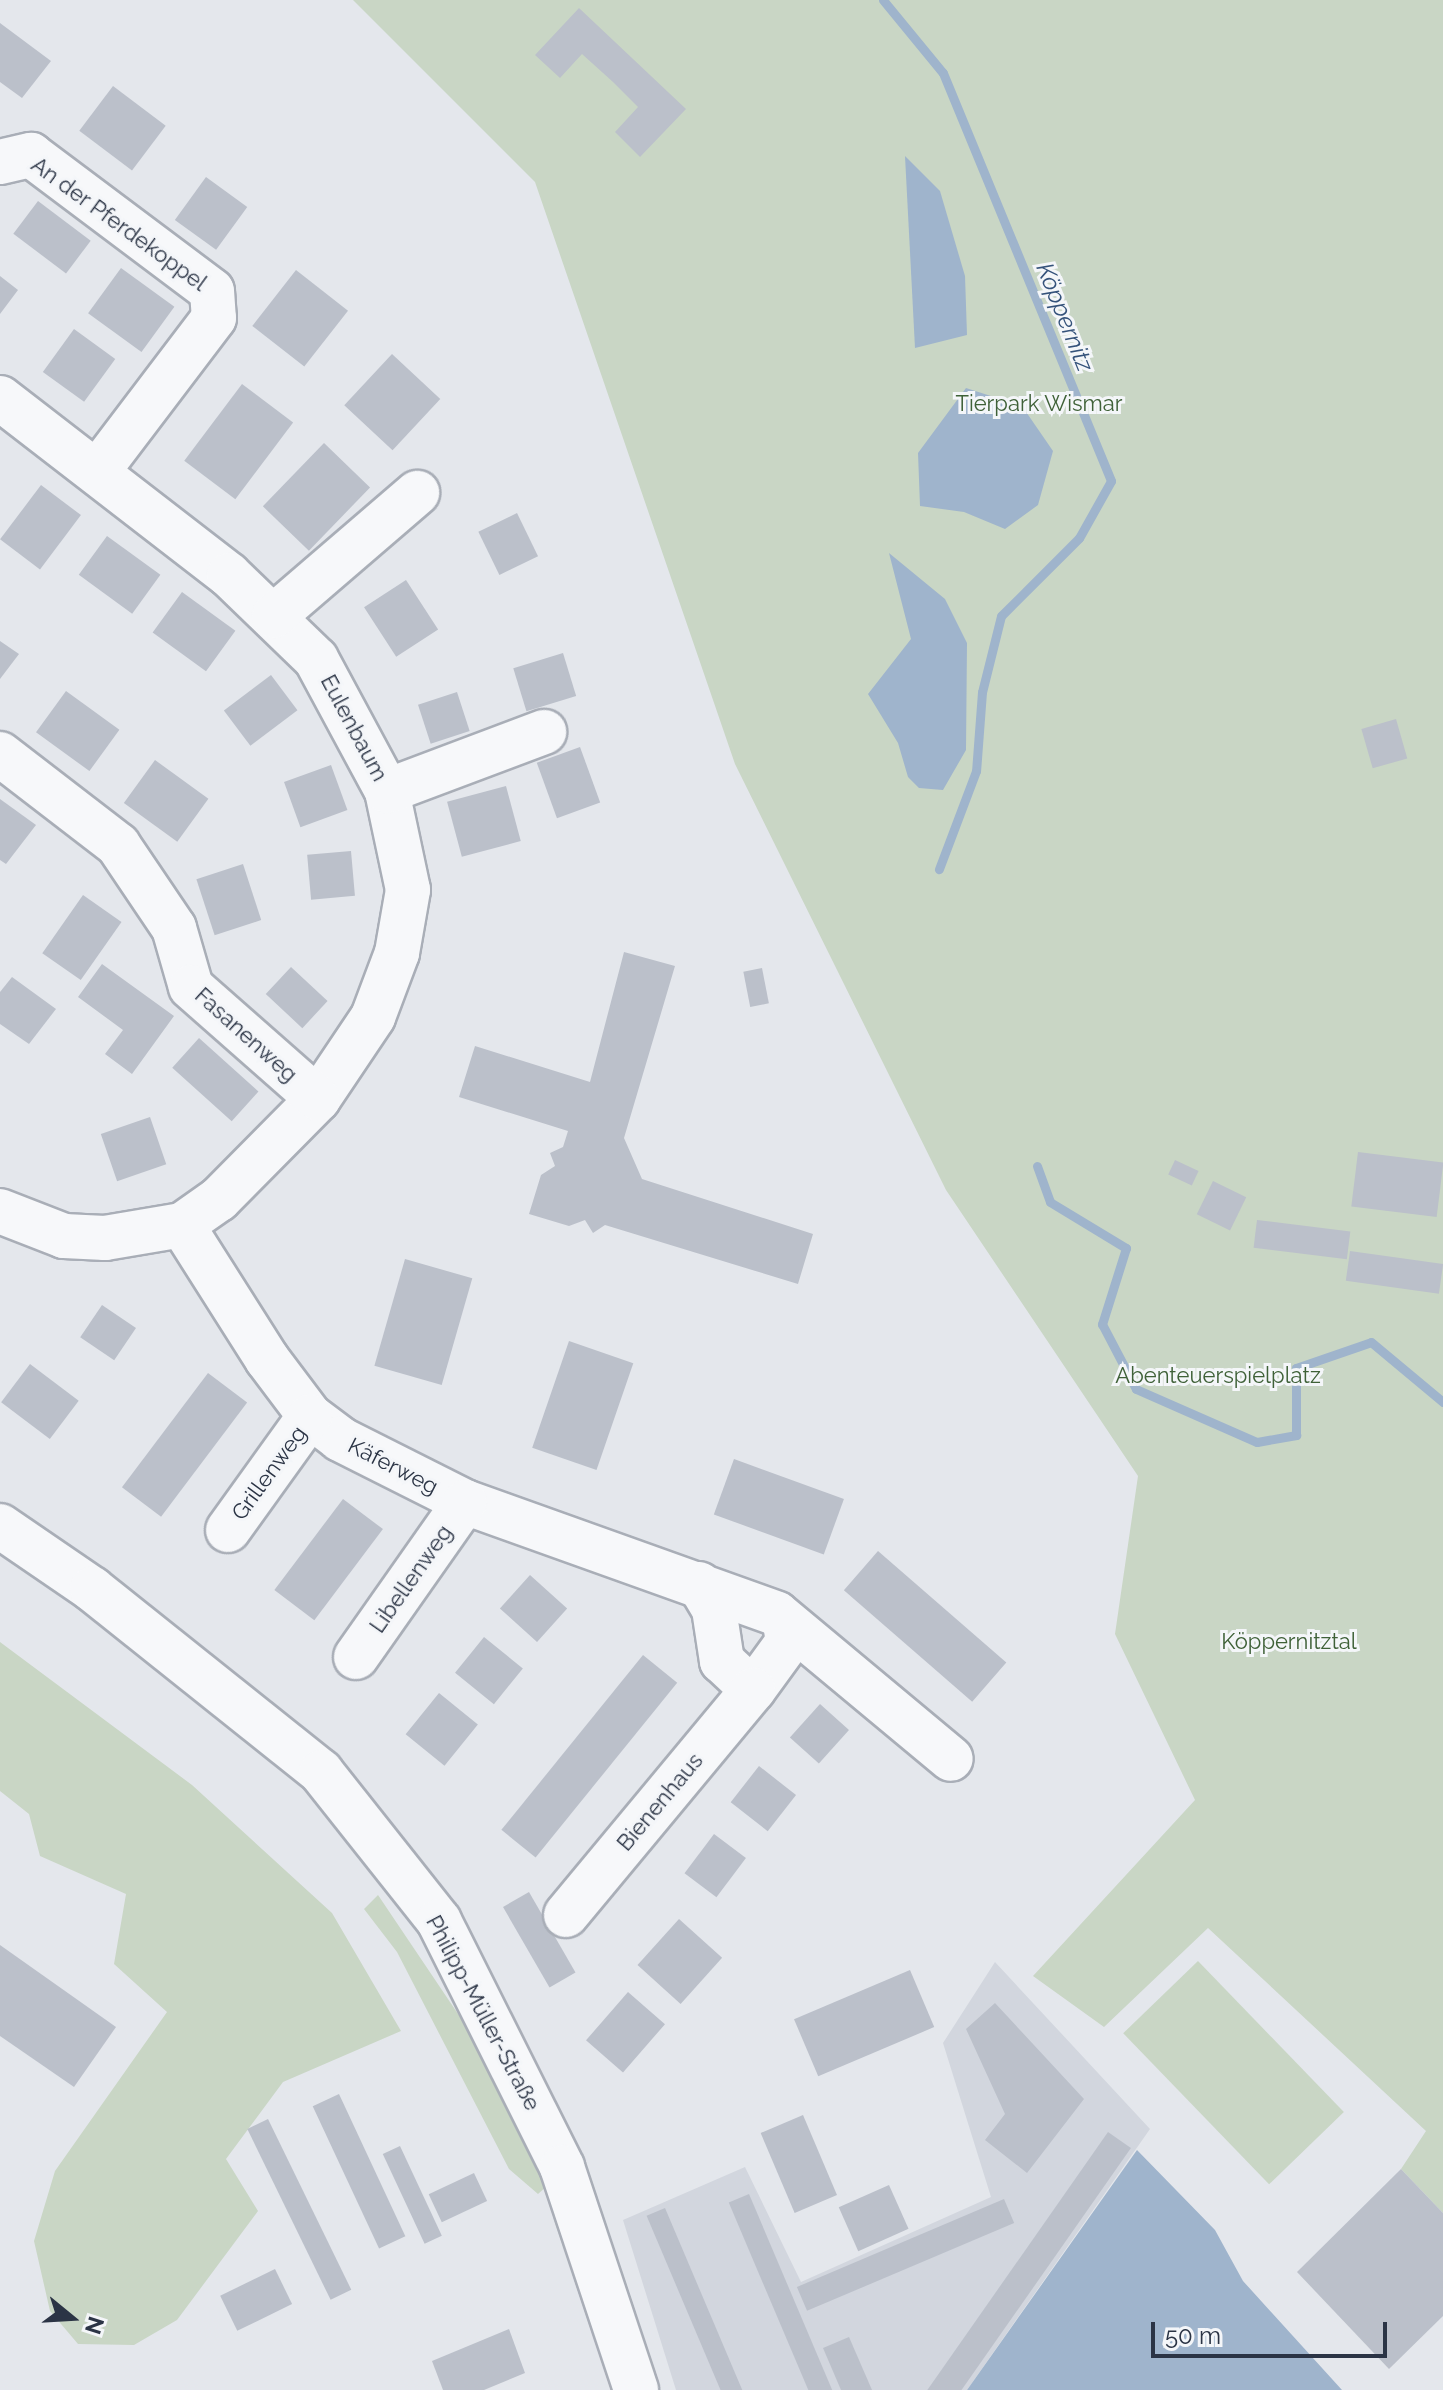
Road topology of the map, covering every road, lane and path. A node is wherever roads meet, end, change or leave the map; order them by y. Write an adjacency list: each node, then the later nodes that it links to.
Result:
1 (0, 162): 3 (street, An der Pferdekoppel)
2 (0, 398): 3 (street, Eulenbaum)
3 (97, 472): 5 (street, Eulenbaum)
4 (417, 493): 5 (street)
5 (274, 616): 8 (street, Eulenbaum)
6 (544, 732): 8 (street)
7 (0, 754): 9 (street, Fasanenweg)
8 (387, 791): 9 (street, Eulenbaum)
9 (318, 1099): 11 (street, Eulenbaum)
10 (0, 1211): 11 (street)
11 (182, 1225): 12 (street, Käferweg)
12 (310, 1416): 13 (street, Käferweg); 15 (street, Grillenweg)
13 (465, 1502): 16 (street, Käferweg); 18 (street, Libellenweg)
14 (0, 1526): 22 (street, Philipp-Müller-Straße)
15 (228, 1530)
16 (699, 1584): 17 (street, Käferweg); 19 (street)
17 (785, 1622): 19 (street); 20 (street, Käferweg)
18 (356, 1657)
19 (753, 1690): 21 (street, Bienenhaus)
20 (951, 1759)
21 (566, 1915)
22 (636, 2390)

